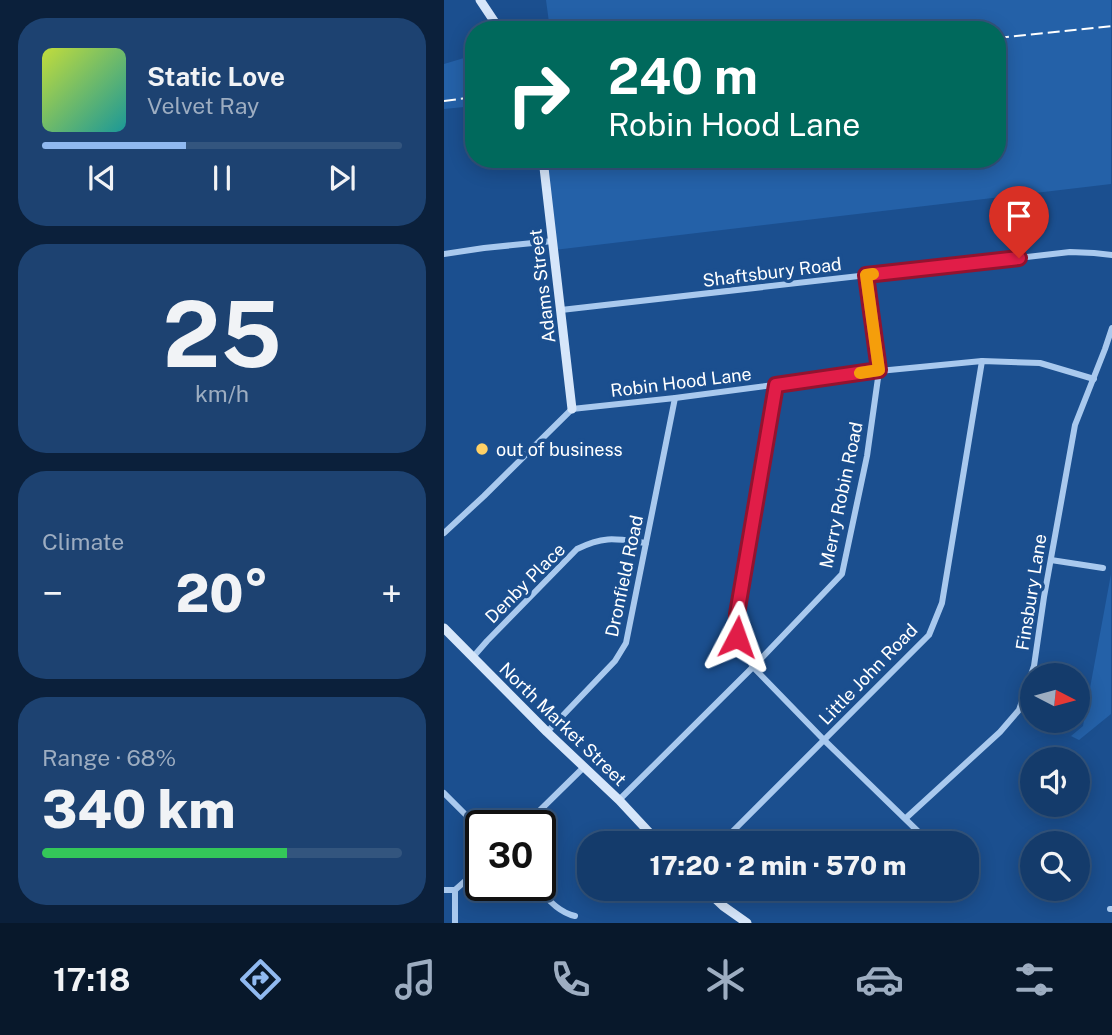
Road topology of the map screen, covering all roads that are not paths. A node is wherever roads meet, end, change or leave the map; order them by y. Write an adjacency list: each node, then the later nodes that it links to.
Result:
1 (480, 0): 2 (street)
2 (494, 21)
3 (544, 168): 4 (street, Adams Street)
4 (553, 242): 5 (street); 8 (street, Adams Street)
5 (444, 254)
6 (1111, 255): 7 (street, Shaftsbury Road)
7 (866, 275): 8 (street, Shaftsbury Road); 11 (street, Merry Robin Road)
8 (561, 310): 15 (street, Adams Street)
9 (1111, 328): 12 (street, Finsbury Lane)
10 (982, 361): 11 (street, Robin Hood Lane); 12 (street, Robin Hood Lane); 24 (street, Little John Road)
11 (879, 370): 13 (street, Robin Hood Lane); 22 (street, Merry Robin Road)
12 (1094, 379): 18 (street, Finsbury Lane)
13 (776, 385): 14 (street, Robin Hood Lane); 22 (street)
14 (675, 398): 15 (street, Robin Hood Lane); 17 (street, Dronfield Road)
15 (572, 409): 16 (street)
16 (444, 533)
17 (646, 543): 21 (street, Denby Place); 23 (street, Dronfield Road)
18 (1051, 560): 19 (street); 30 (street, Finsbury Lane)
19 (1103, 568)
20 (444, 628): 21 (street, North Market Street)
21 (473, 657): 23 (street, North Market Street)
22 (753, 667): 24 (street); 27 (street, Merry Robin Road)
23 (547, 732): 25 (street, North Market Street)
24 (824, 740): 30 (street); 32 (street, Little John Road)
25 (584, 767): 27 (street, North Market Street); 28 (street)
26 (444, 793): 29 (street)
27 (619, 800): 31 (street, North Market Street)
28 (540, 810)
29 (465, 814)
30 (906, 818): 33 (street)
31 (648, 831)
32 (733, 831)
33 (918, 831)
34 (465, 881): 36 (street)
35 (444, 890): 36 (street)
36 (455, 890): 40 (street)
37 (551, 901): 39 (street)
38 (718, 901): 41 (street)
39 (575, 916)
40 (455, 923)
41 (747, 923)

